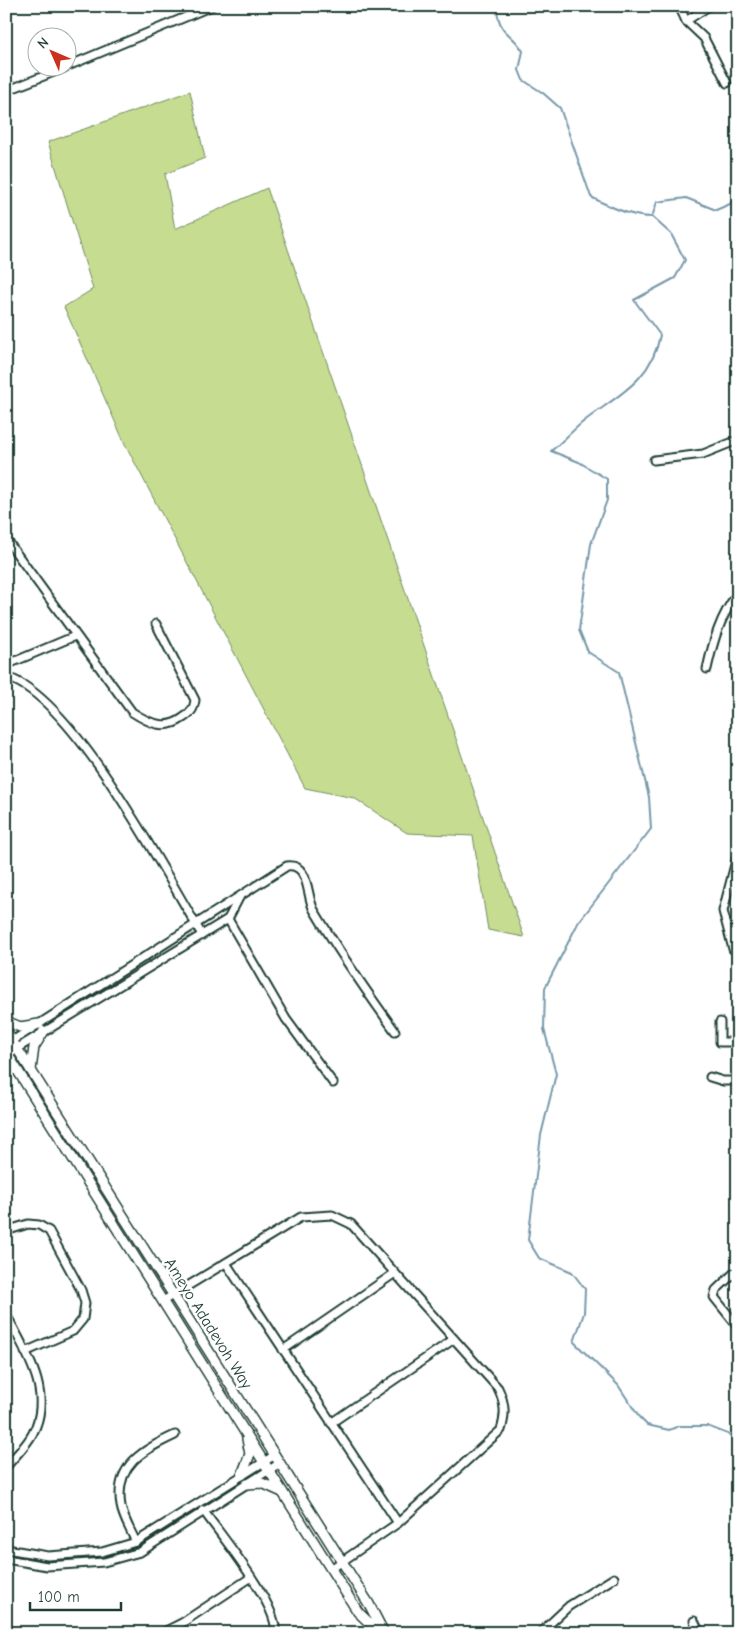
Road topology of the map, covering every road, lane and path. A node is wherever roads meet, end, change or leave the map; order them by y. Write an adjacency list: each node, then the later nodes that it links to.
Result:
1 (212, 6): 5 (street)
2 (679, 6): 4 (street)
3 (710, 6): 4 (street)
4 (686, 21): 7 (street)
5 (78, 62)
6 (39, 78): 8 (street)
7 (728, 83)
8 (6, 91)
9 (738, 440): 10 (street)
10 (654, 460)
11 (6, 539): 14 (street)
12 (738, 593): 16 (street)
13 (156, 624): 14 (street)
14 (75, 636): 15 (street)
15 (6, 665)
16 (707, 669)
17 (6, 677): 21 (street)
18 (738, 853): 23 (street)
19 (239, 897): 20 (street); 21 (street); 28 (street)
20 (228, 919): 22 (street); 34 (street)
21 (196, 926): 22 (street); 26 (street)
22 (202, 935): 26 (street)
23 (738, 949)
24 (6, 1021): 26 (street)
25 (720, 1022): 29 (street)
26 (42, 1028): 30 (street); 31 (street)
27 (6, 1031): 30 (street, Ameyo Adadevoh Way)
28 (395, 1031)
29 (738, 1042)
30 (10, 1048): 31 (street, Ameyo Adadevoh Way); 40 (street, Ameyo Adadevoh Way)
31 (31, 1070): 39 (street, Ameyo Adadevoh Way)
32 (710, 1077): 33 (street)
33 (738, 1081)
34 (333, 1083)
35 (6, 1231): 45 (street)
36 (226, 1263): 38 (street); 39 (street); 44 (street)
37 (734, 1272): 42 (street)
38 (395, 1273): 43 (street); 44 (street)
39 (174, 1295): 40 (street); 49 (street, Ameyo Adadevoh Way)
40 (163, 1301): 47 (street, Ameyo Adadevoh Way)
41 (6, 1314): 45 (street)
42 (738, 1327)
43 (454, 1339): 46 (street); 59 (street)
44 (283, 1350): 46 (street)
45 (25, 1352): 52 (street)
46 (331, 1424): 59 (street)
47 (245, 1432): 50 (street, Ameyo Adadevoh Way); 54 (street)
48 (175, 1435): 60 (street)
49 (275, 1455): 50 (street); 51 (street, Ameyo Adadevoh Way)
50 (264, 1462): 53 (street, Ameyo Adadevoh Way); 54 (street)
51 (280, 1463): 53 (street); 63 (street, Ameyo Adadevoh Way)
52 (7, 1464)
53 (269, 1470): 55 (street); 56 (street, Ameyo Adadevoh Way)
54 (242, 1475): 57 (street)
55 (247, 1484): 56 (street); 58 (street)
56 (284, 1493): 64 (street, Ameyo Adadevoh Way)
57 (199, 1503): 58 (street); 60 (street)
58 (205, 1512): 62 (street); 65 (street)
59 (398, 1523): 63 (street)
60 (136, 1542): 61 (street)
61 (6, 1549)
62 (6, 1560)
63 (342, 1561): 64 (street); 70 (street, Ameyo Adadevoh Way)
64 (331, 1569): 70 (street, Ameyo Adadevoh Way)
65 (250, 1578): 68 (street); 69 (street)
66 (614, 1578): 71 (street)
67 (694, 1621): 72 (street)
68 (162, 1633)
69 (275, 1633)
70 (382, 1633)
71 (540, 1633)
72 (700, 1633)

